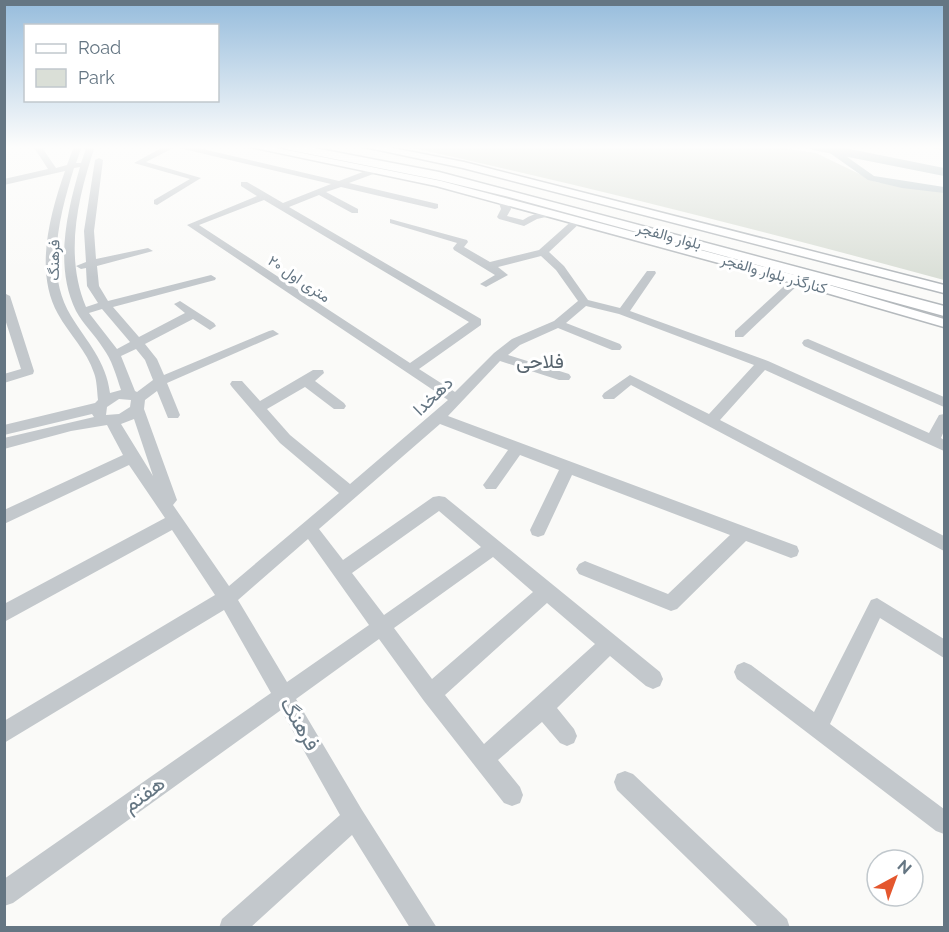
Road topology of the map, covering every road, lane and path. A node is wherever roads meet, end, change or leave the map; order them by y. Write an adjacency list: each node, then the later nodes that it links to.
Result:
1 (63, 189): 63 (street, فرهنگ)
2 (78, 189): 24 (street, فرهنگ)
3 (94, 189): 22 (street)
4 (178, 189): 14 (street)
5 (254, 189): 13 (street)
6 (325, 189): 12 (street)
7 (363, 189): 16 (street)
8 (462, 189): 19 (main road, کنارگذر بلوار والفجر)
9 (495, 189): 36 (highway, بلوار والفجر)
10 (528, 189): 31 (highway, بلوار والفجر)
11 (559, 189): 29 (main road, کنارگذر بلوار والفجر)
12 (319, 192): 15 (street); 17 (street)
13 (265, 196): 15 (street); 50 (street, ۲۰ متری اول)
14 (157, 202)
15 (283, 206): 50 (street)
16 (435, 206)
17 (355, 211)
18 (393, 220): 23 (street)
19 (578, 220): 21 (street); 27 (main road, کنارگذر بلوار والفجر)
20 (148, 251): 22 (street)
21 (543, 252): 23 (street); 32 (street)
22 (90, 264): 24 (street); 34 (street)
23 (489, 266): 28 (street)
24 (69, 268): 35 (street, فرهنگ)
25 (651, 273): 37 (street)
26 (211, 278): 34 (street)
27 (797, 280): 39 (main road, کنارگذر بلوار والفجر); 43 (street)
28 (486, 284)
29 (945, 289)
30 (4, 296): 53 (street)
31 (945, 300)
32 (584, 302): 37 (street); 40 (street, دهخدا)
33 (180, 304): 38 (street)
34 (105, 305): 35 (street); 44 (street)
35 (82, 311): 47 (street, فرهنگ)
36 (945, 311)
37 (623, 312): 49 (street)
38 (193, 314): 41 (street); 44 (street)
39 (945, 323)
40 (558, 324): 46 (street); 48 (street, دهخدا)
41 (210, 326)
42 (273, 334): 54 (street)
43 (739, 334)
44 (138, 343): 47 (street); 54 (street)
45 (808, 344): 60 (street)
46 (616, 347)
47 (114, 355): 59 (street, فرهنگ)
48 (498, 356): 52 (street); 58 (street, دهخدا)
49 (763, 364): 67 (street); 69 (street)
50 (409, 370): 58 (street, ۲۰ متری اول)
51 (318, 373): 55 (street)
52 (564, 377)
53 (4, 379)
54 (161, 381): 59 (street); 64 (street)
55 (306, 381): 61 (street); 62 (street)
56 (237, 384): 62 (street)
57 (609, 396): 67 (street)
58 (456, 399): 65 (street, دهخدا)
59 (135, 400): 63 (street); 63 (street); 77 (street, فرهنگ)
60 (945, 402)
61 (339, 406)
62 (259, 408): 75 (street)
63 (106, 412): 68 (street); 70 (street); 72 (street, فرهنگ)
64 (173, 415)
65 (438, 418): 71 (street); 75 (street, دهخدا)
66 (945, 419): 69 (street)
67 (711, 421): 81 (street)
68 (4, 430)
69 (938, 443)
70 (4, 444)
71 (518, 447): 73 (street); 74 (street)
72 (132, 458): 76 (street); 77 (street, فرهنگ)
73 (568, 466): 79 (street); 80 (street)
74 (491, 485)
75 (351, 494): 78 (street, دهخدا)
76 (4, 518)
77 (176, 520): 87 (street, فرهنگ); 88 (street)
78 (310, 529): 85 (street); 87 (street, دهخدا)
79 (538, 530)
80 (743, 533): 83 (street); 84 (street)
81 (945, 544)
82 (493, 548): 85 (street); 86 (street); 89 (street, هفتم)
83 (791, 551)
84 (585, 569)
85 (341, 571): 89 (street)
86 (546, 592): 90 (street); 95 (street)
87 (227, 598): 94 (street, فرهنگ); 98 (street, دهخدا)
88 (4, 614)
89 (382, 627): 94 (street, هفتم); 95 (street)
90 (609, 644): 93 (street); 96 (street)
91 (945, 649): 97 (street)
92 (744, 672): 97 (street)
93 (653, 679)
94 (283, 694): 103 (street, فرهنگ); 105 (street, هفتم)
95 (432, 694): 100 (street)
96 (543, 707): 99 (street); 100 (street)
97 (818, 726): 104 (street)
98 (4, 732)
99 (567, 736)
100 (483, 759): 102 (street)
101 (625, 782): 108 (street)
102 (512, 795)
103 (354, 818): 106 (street); 107 (street, فرهنگ)
104 (945, 823)
105 (4, 894)
106 (231, 927)
107 (425, 927)
108 (778, 927)

